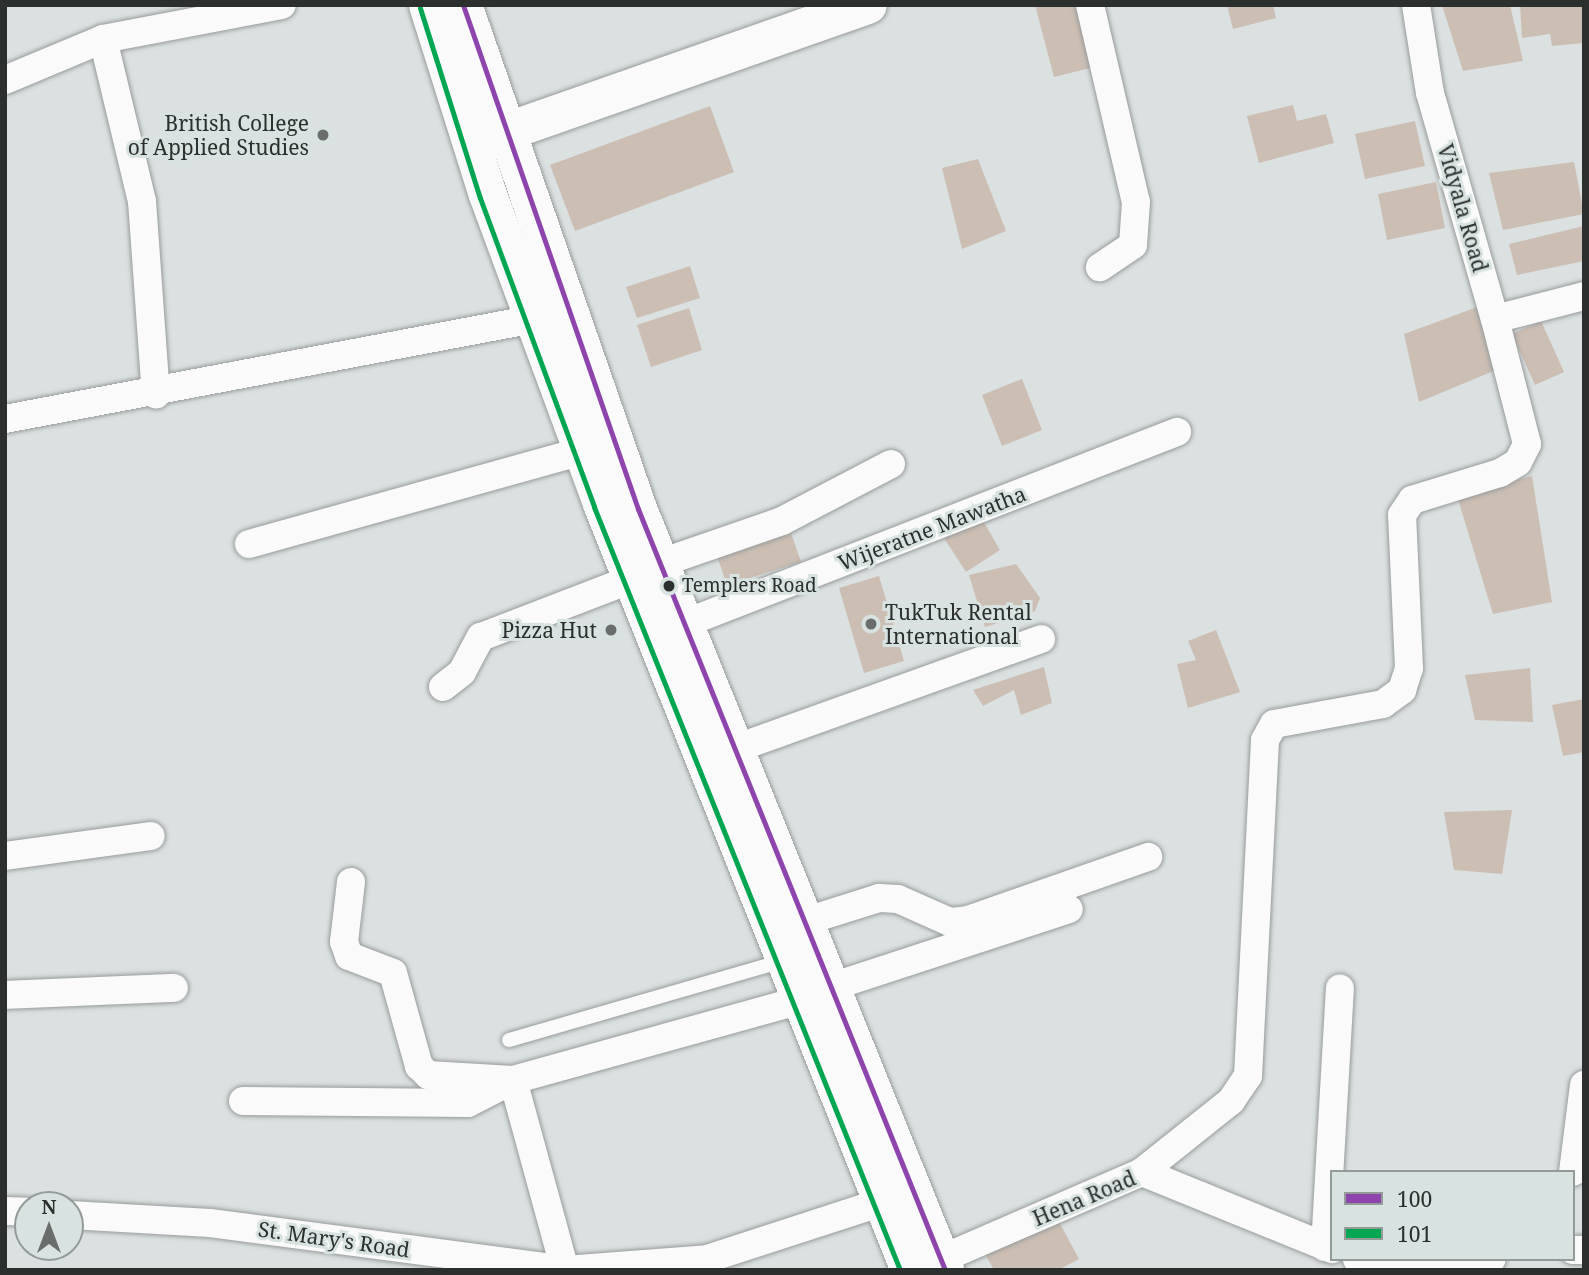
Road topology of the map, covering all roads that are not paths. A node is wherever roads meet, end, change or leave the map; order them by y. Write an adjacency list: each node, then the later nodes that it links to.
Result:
1 (282, 5): 7 (street)
2 (428, 5): 9 (main road)
3 (463, 5): 9 (main road)
4 (868, 5): 9 (main road)
5 (1090, 5): 10 (street)
6 (1416, 5): 13 (street, Vidyala Road)
7 (103, 39): 8 (street); 14 (street)
8 (5, 80)
9 (488, 138): 12 (main road); 20 (main road)
10 (1100, 267)
11 (1584, 296): 13 (street)
12 (534, 319): 14 (street); 17 (main road)
13 (1494, 319): 42 (street, Vidyala Road)
14 (156, 394): 15 (street)
15 (5, 419)
16 (1177, 432): 21 (street, Wijeratne Mawatha)
17 (583, 451): 19 (street); 20 (main road)
18 (891, 464): 20 (street)
19 (249, 544)
20 (646, 571): 21 (main road); 23 (street); 31 (main road)
21 (686, 623): 24 (main road)
22 (1041, 639): 24 (street)
23 (443, 687)
24 (737, 748): 30 (main road)
25 (151, 836): 26 (street)
26 (5, 856)
27 (1148, 857): 30 (street)
28 (351, 881): 37 (street)
29 (1069, 909): 34 (street)
30 (806, 921): 34 (main road)
31 (786, 961): 34 (main road); 36 (lane)
32 (174, 988): 35 (street)
33 (1340, 988): 40 (street)
34 (818, 993): 37 (street); 43 (main road); 49 (main road)
35 (5, 995)
36 (509, 1040)
37 (513, 1080): 39 (street); 51 (street)
38 (1583, 1081): 41 (street)
39 (243, 1101)
40 (1332, 1170)
41 (1573, 1170)
42 (1142, 1172): 46 (street, Hena Road); 49 (street, Hena Road)
43 (882, 1202): 49 (main road); 50 (street, St. Mary's Road)
44 (1330, 1205): 46 (street)
45 (84, 1216): 51 (street, St. Mary's Road)
46 (1328, 1248)
47 (1378, 1261): 48 (street)
48 (1474, 1261)
49 (928, 1267)
50 (657, 1268): 51 (street, St. Mary's Road)
51 (565, 1270)

